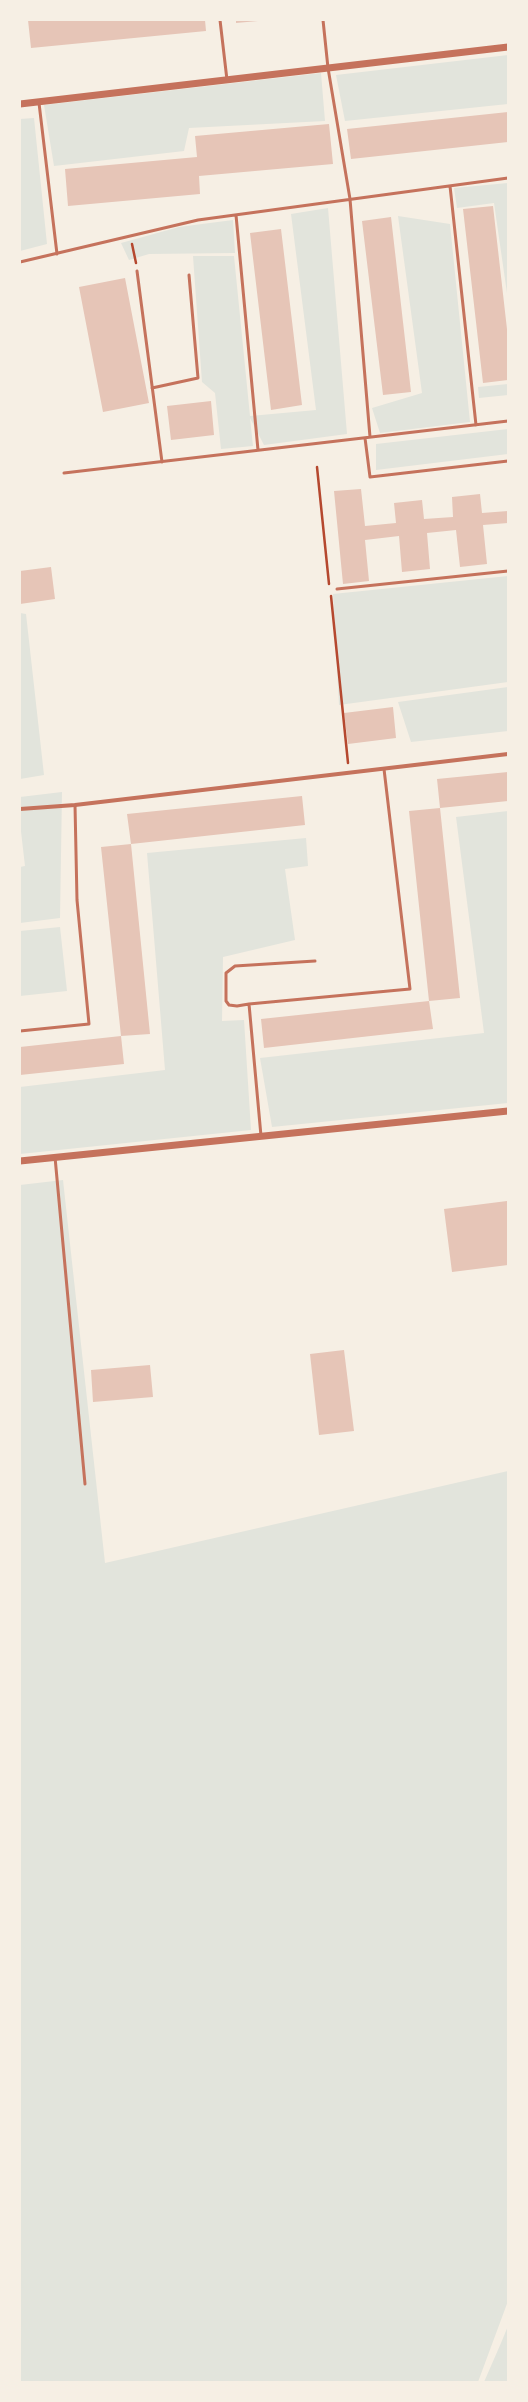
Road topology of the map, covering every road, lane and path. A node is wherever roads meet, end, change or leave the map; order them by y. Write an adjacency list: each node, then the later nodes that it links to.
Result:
1 (220, 20): 5 (lane)
2 (324, 20): 4 (lane)
3 (508, 47): 4 (street)
4 (328, 68): 5 (street); 10 (lane)
5 (227, 80): 6 (street)
6 (39, 102): 7 (street); 13 (lane)
7 (20, 104)
8 (508, 178): 9 (lane)
9 (450, 186): 10 (lane); 19 (lane)
10 (350, 199): 11 (lane); 20 (lane)
11 (236, 215): 12 (lane); 22 (lane)
12 (131, 236): 13 (lane); 15 (path)
13 (57, 254): 14 (lane)
14 (20, 262)
15 (138, 271): 17 (lane)
16 (189, 275): 17 (lane)
17 (152, 388): 24 (lane)
18 (508, 421): 19 (lane)
19 (476, 425): 20 (lane)
20 (370, 437): 21 (lane)
21 (365, 438): 22 (lane); 23 (lane)
22 (258, 450): 24 (lane)
23 (508, 461)
24 (162, 462): 26 (lane)
25 (317, 467): 31 (path)
26 (64, 473)
27 (508, 571): 28 (lane)
28 (337, 589)
29 (508, 754): 30 (street)
30 (384, 769): 31 (street); 35 (lane)
31 (349, 773): 32 (street)
32 (75, 805): 33 (street); 36 (lane)
33 (20, 809)
34 (315, 961): 35 (lane)
35 (249, 1004): 38 (lane)
36 (20, 1031)
37 (508, 1111): 38 (street)
38 (262, 1136): 39 (street)
39 (55, 1157): 40 (street); 41 (lane)
40 (20, 1161)
41 (85, 1484)

